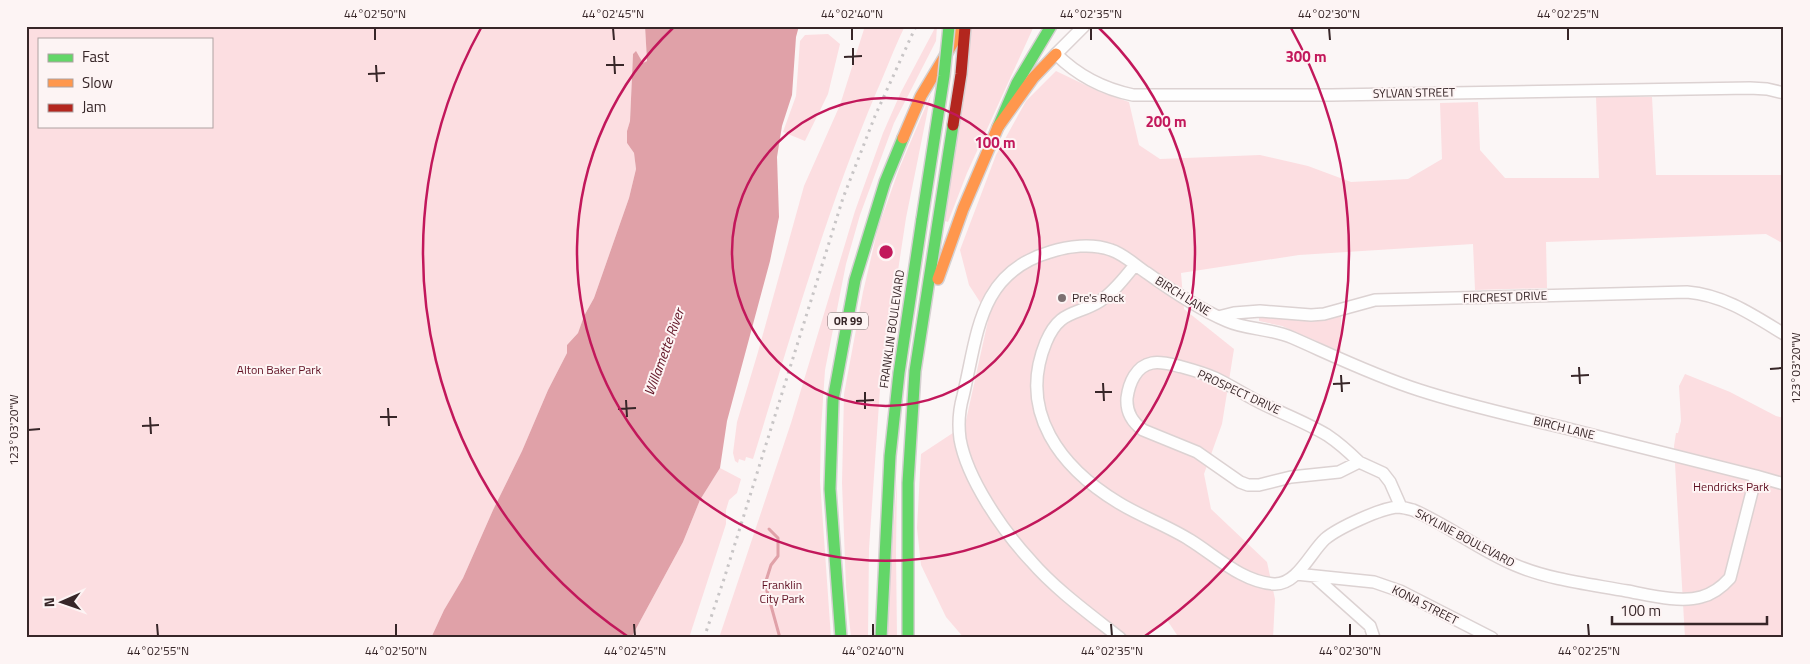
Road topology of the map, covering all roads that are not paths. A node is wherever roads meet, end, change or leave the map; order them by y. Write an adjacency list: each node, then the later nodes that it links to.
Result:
1 (949, 26): 19 (main road, FRANKLIN BOULEVARD, bridge)
2 (964, 26): 10 (main road); 18 (main road, OR 99)
3 (1051, 26): 7 (main road)
4 (1084, 26): 5 (street)
5 (1056, 54): 6 (street, SYLVAN STREET); 7 (main road)
6 (1784, 93)
7 (998, 127): 10 (main road)
8 (1135, 266): 9 (street, BIRCH LANE); 16 (street, SKYLINE BOULEVARD); 21 (street, BIRCH LANE)
9 (1218, 317): 11 (street, FIRCREST DRIVE); 13 (street, BIRCH LANE)
10 (924, 320): 20 (main road)
11 (1784, 334)
12 (1359, 462): 12 (street, PROSPECT DRIVE); 15 (street, PROSPECT DRIVE)
13 (1756, 476): 14 (street, BIRCH LANE); 15 (street, SKYLINE BOULEVARD)
14 (1784, 484)
15 (1401, 507): 16 (street, SKYLINE BOULEVARD)
16 (1296, 574): 17 (street, KONA STREET)
17 (1314, 576): 22 (street); 23 (street, KONA STREET)
18 (841, 638)
19 (881, 638)
20 (908, 638)
21 (1120, 638)
22 (1374, 638)
23 (1492, 638)

